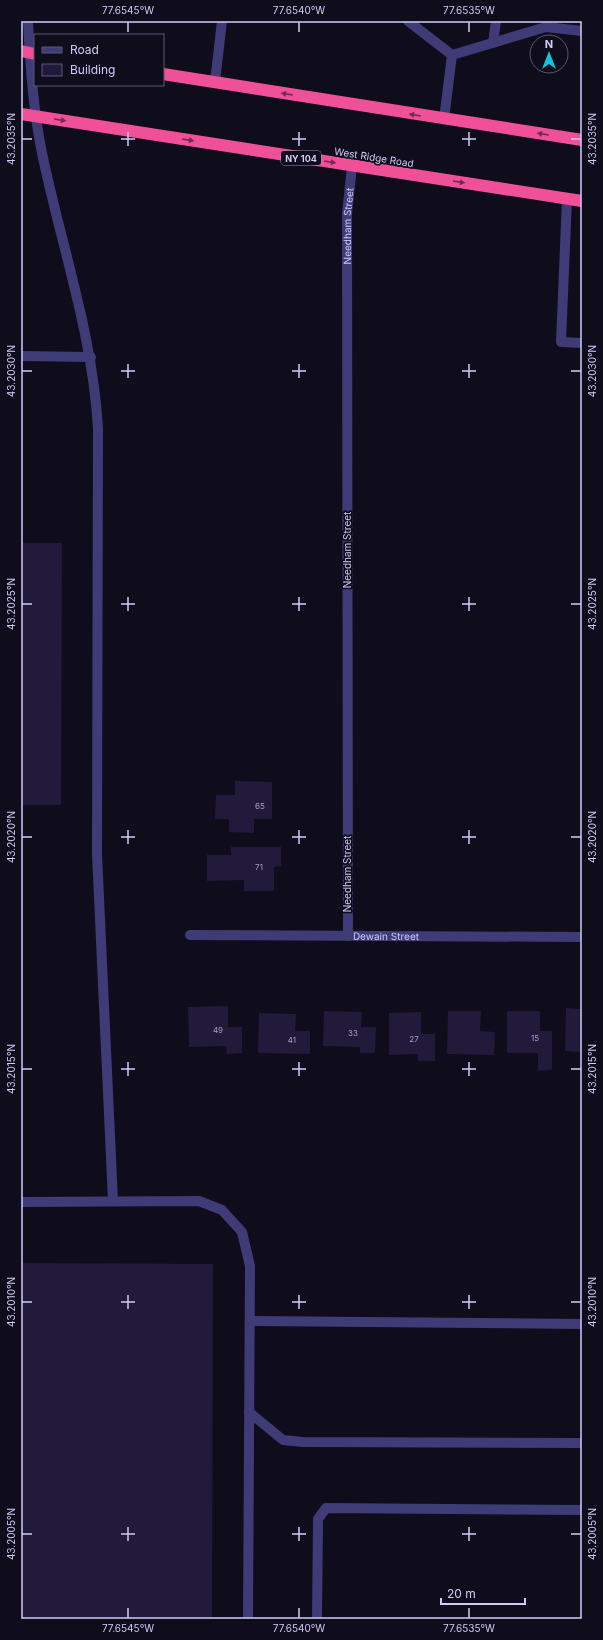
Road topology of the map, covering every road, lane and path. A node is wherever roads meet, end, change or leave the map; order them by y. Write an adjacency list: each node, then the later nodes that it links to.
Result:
1 (28, 21): 8 (street)
2 (222, 21): 11 (street)
3 (408, 21): 9 (street)
4 (496, 21): 7 (street)
5 (546, 24): 6 (street); 7 (street)
6 (582, 31)
7 (493, 43): 9 (street)
8 (28, 52): 13 (street)
9 (452, 55): 14 (street)
10 (164, 74): 11 (highway)
11 (215, 82): 14 (highway, one-way to 11)
12 (21, 114): 13 (highway, West Ridge Road / NY 104)
13 (36, 116): 16 (highway, West Ridge Road / NY 104, one-way to 16); 21 (street)
14 (444, 119): 15 (highway, one-way to 14)
15 (582, 140)
16 (352, 166): 17 (highway, West Ridge Road / NY 104, one-way to 17); 23 (street, Needham Street)
17 (567, 199): 18 (highway, West Ridge Road / NY 104); 19 (street)
18 (582, 201)
19 (582, 343)
20 (21, 356): 21 (street)
21 (91, 357): 25 (street)
22 (190, 935): 23 (street, Dewain Street)
23 (348, 936): 24 (street, Dewain Street)
24 (582, 937)
25 (113, 1201): 26 (street); 27 (street)
26 (21, 1202)
27 (250, 1321): 28 (street); 29 (street)
28 (582, 1324)
29 (249, 1412): 30 (street); 32 (street)
30 (582, 1443)
31 (582, 1510): 33 (street)
32 (248, 1619)
33 (317, 1619)

